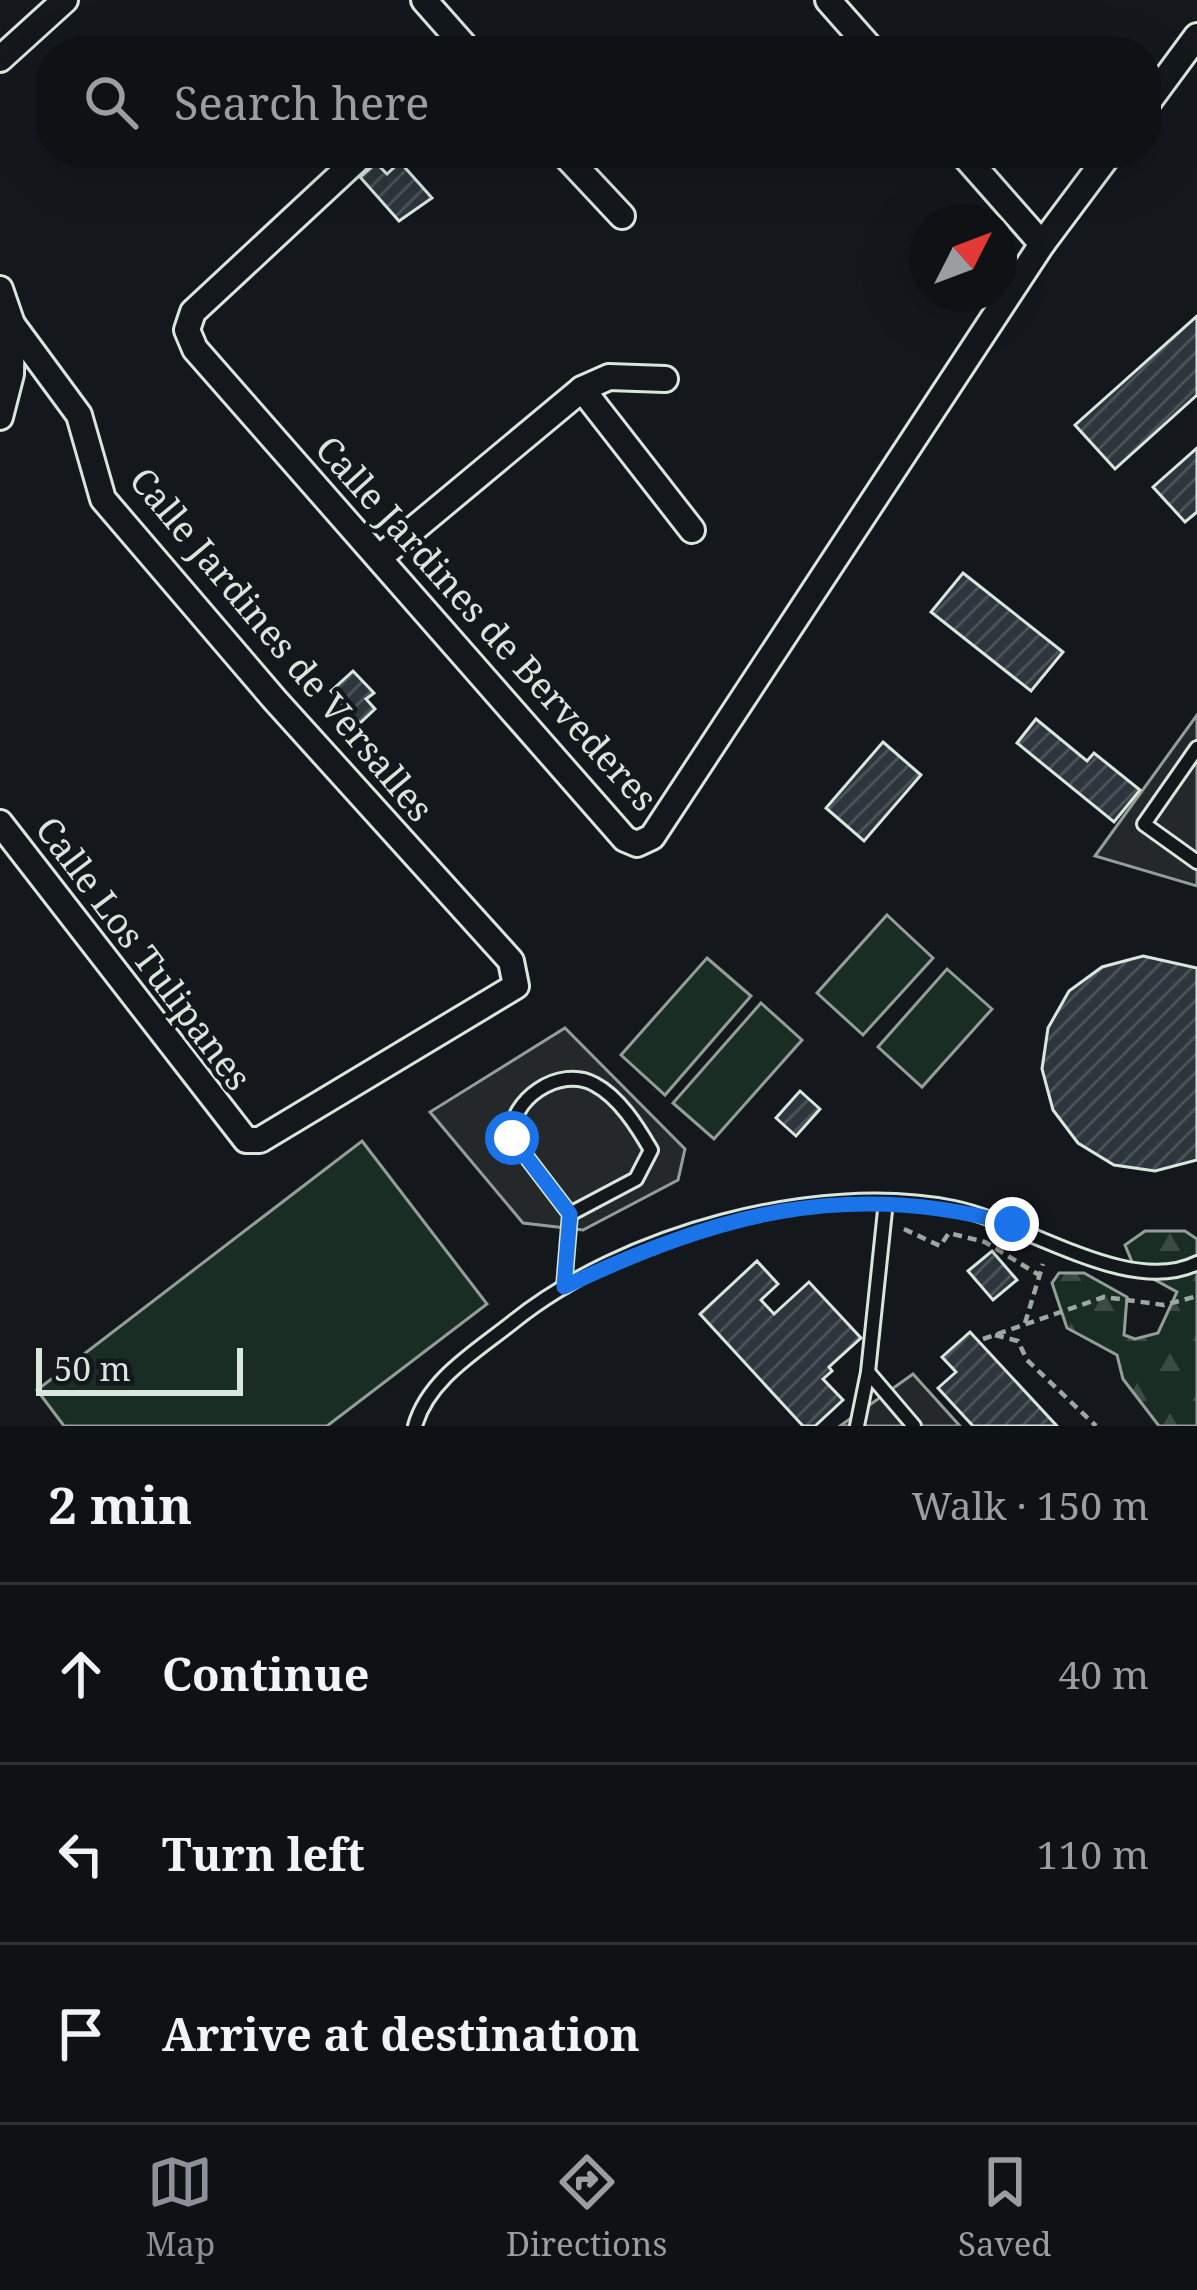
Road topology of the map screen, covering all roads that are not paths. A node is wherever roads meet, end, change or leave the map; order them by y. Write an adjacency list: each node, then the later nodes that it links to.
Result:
1 (64, 0): 7 (street)
2 (424, 0): 4 (street)
3 (828, 0): 5 (street)
4 (456, 36)
5 (860, 36)
6 (1197, 36): 8 (street)
7 (0, 59)
8 (1161, 85)
9 (348, 168): 21 (street, Calle Jardines de Bervederes)
10 (577, 168): 13 (street)
11 (975, 168): 14 (street)
12 (1099, 168): 14 (street, Calle Jardines de Bervederes)
13 (622, 216)
14 (1042, 244): 21 (street, Calle Jardines de Bervederes)
15 (0, 290): 16 (street, Calle Jardines de Versalles)
16 (12, 324): 19 (street); 25 (street, Calle Jardines de Versalles)
17 (665, 379): 18 (street)
18 (582, 388): 20 (street); 21 (street)
19 (0, 417)
20 (692, 530)
21 (379, 558)
22 (1197, 748): 24 (lane)
23 (0, 823): 25 (street, Calle Los Tulipanes)
24 (1197, 862)
25 (511, 961)
26 (886, 1202): 28 (lane); 29 (lane); 30 (lane)
27 (570, 1214): 27 (lane); 29 (lane)
28 (1197, 1263)
29 (564, 1287): 31 (lane)
30 (868, 1372): 32 (lane); 33 (lane)
31 (415, 1426)
32 (857, 1426)
33 (914, 1426)

